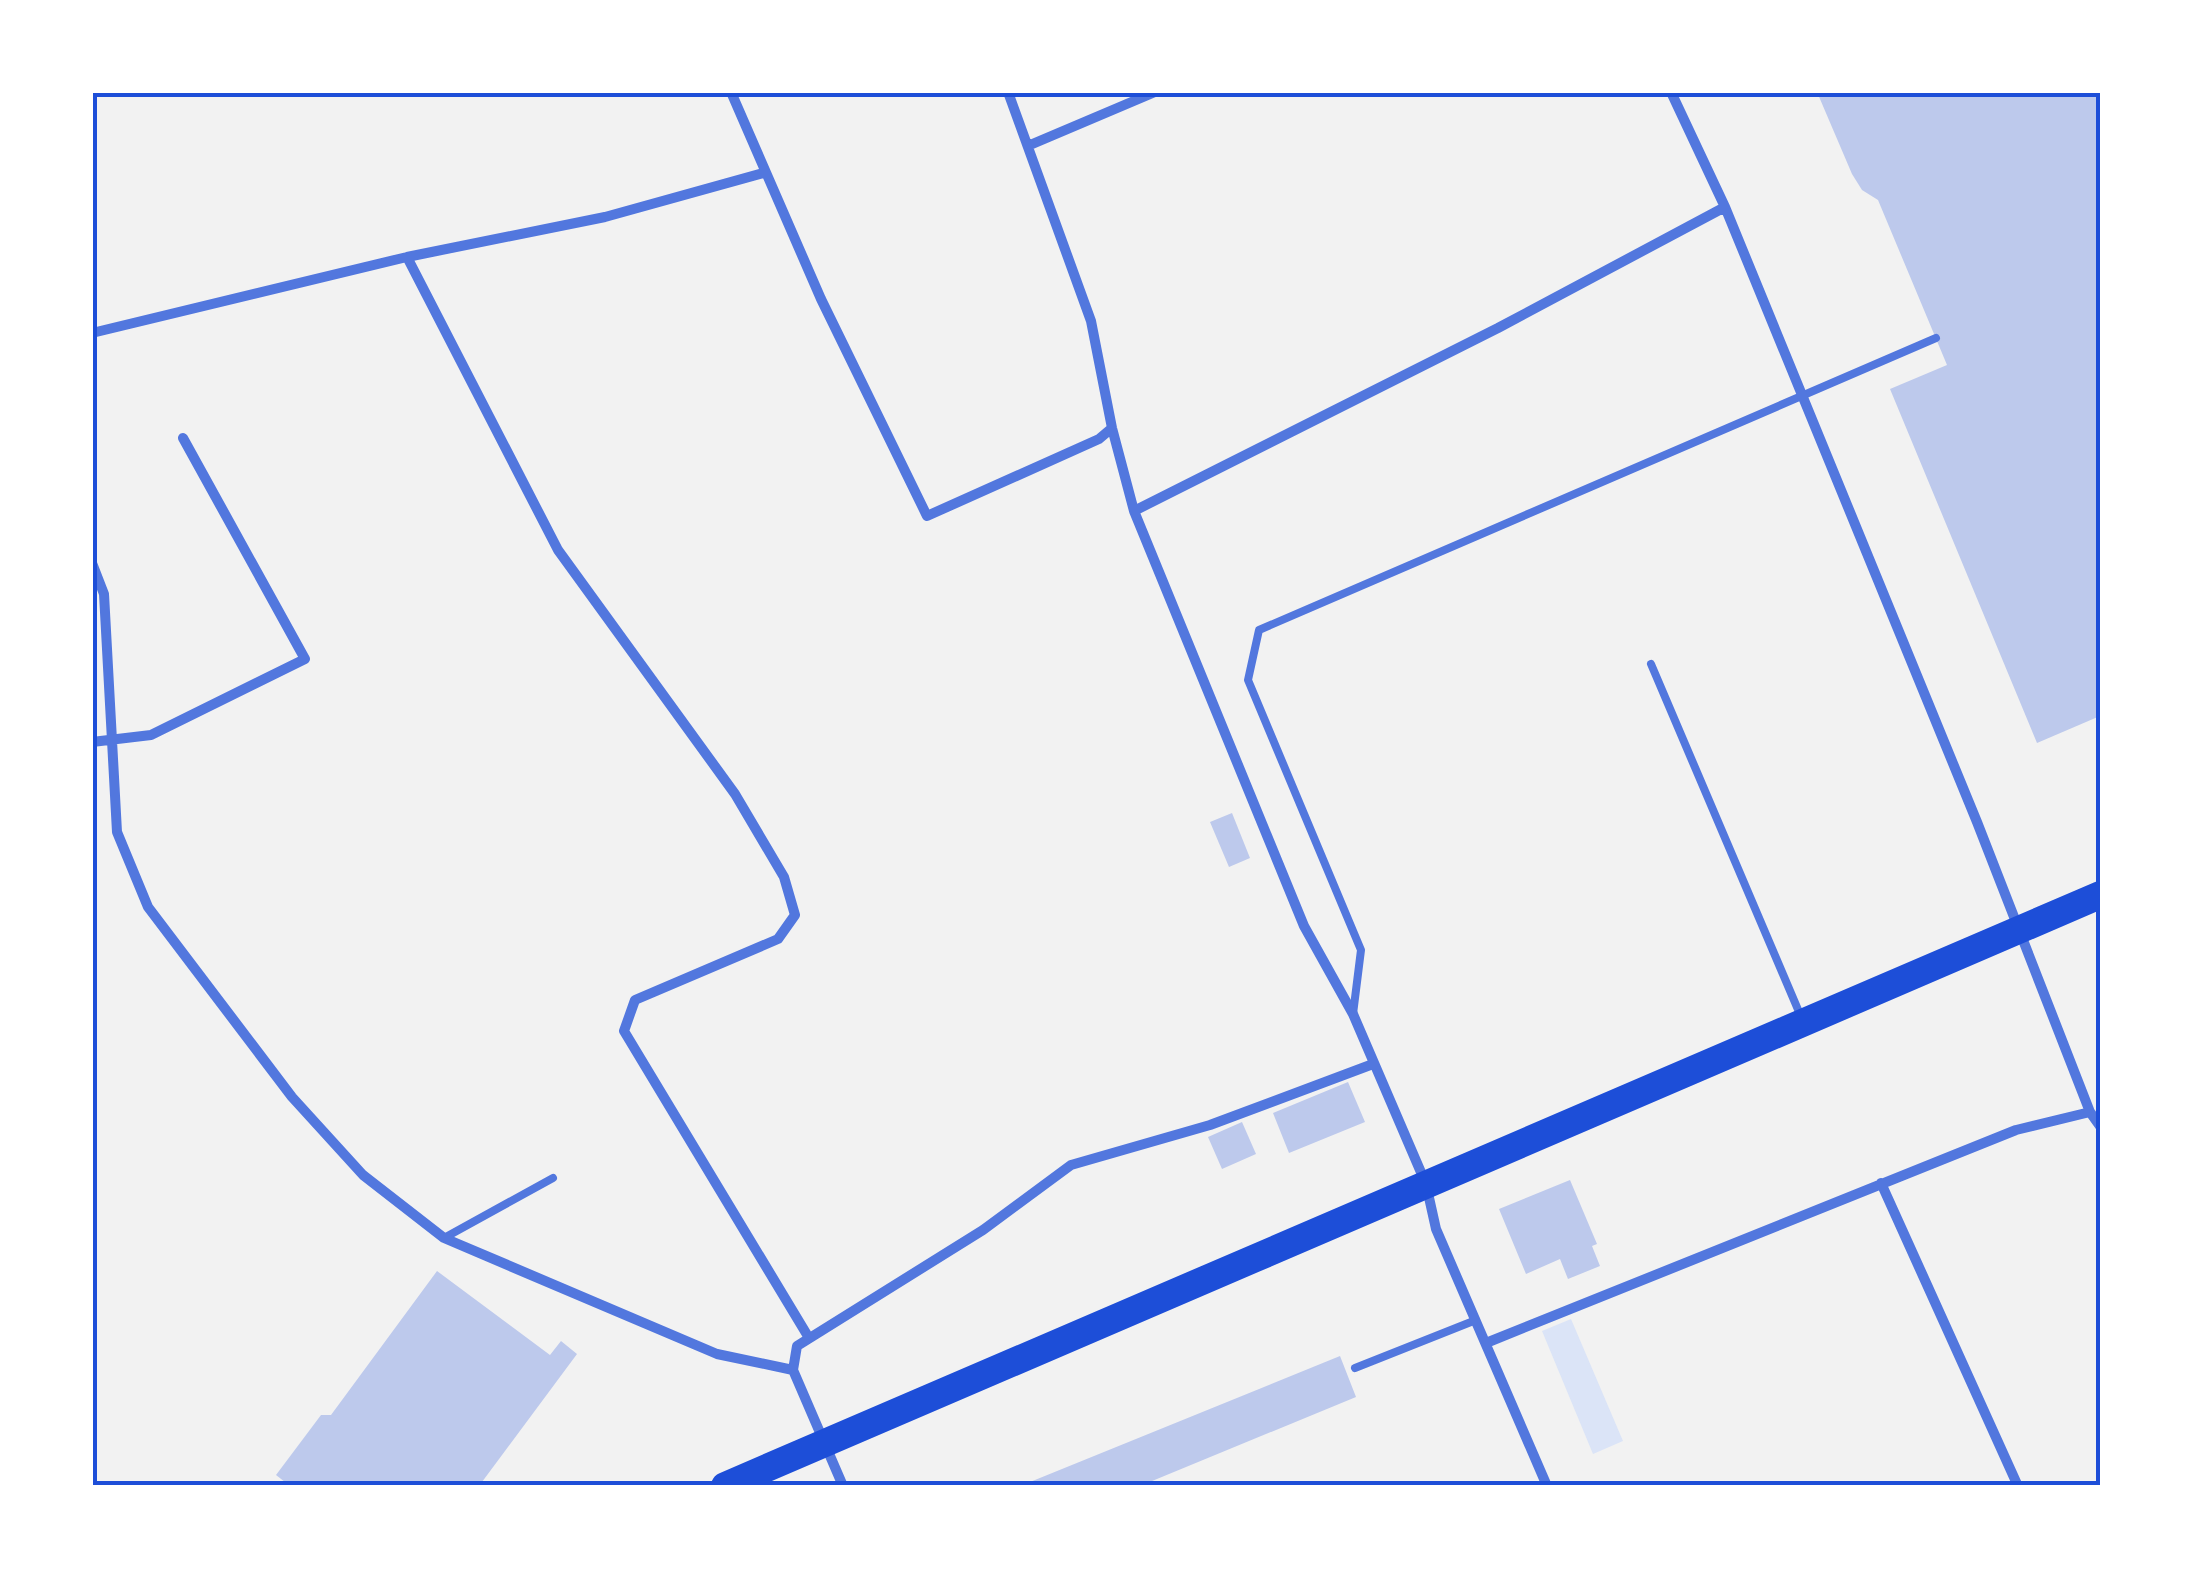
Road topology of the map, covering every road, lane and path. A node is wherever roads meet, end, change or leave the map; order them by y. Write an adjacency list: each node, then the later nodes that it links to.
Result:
1 (731, 92): 6 (street)
2 (1008, 92): 5 (street)
3 (1155, 92): 5 (street)
4 (1671, 92): 7 (street)
5 (1030, 145): 11 (street)
6 (763, 173): 8 (street); 11 (street)
7 (1725, 207): 13 (street); 19 (street)
8 (407, 257): 9 (street); 30 (street)
9 (92, 333)
10 (1936, 338): 20 (lane)
11 (1112, 428): 13 (street)
12 (183, 438): 16 (street)
13 (1134, 512): 20 (street)
14 (92, 563): 16 (street)
15 (1651, 664): 21 (lane)
16 (111, 741): 17 (street); 28 (street)
17 (92, 742)
18 (2100, 895): 19 (highway)
19 (2019, 931): 21 (highway); 23 (street)
20 (1353, 1014): 22 (street)
21 (1804, 1023): 27 (highway)
22 (1373, 1064): 27 (street); 30 (street)
23 (2090, 1112): 24 (street); 26 (street)
24 (2100, 1126)
25 (553, 1178): 28 (lane)
26 (1881, 1183): 31 (street); 38 (street)
27 (1426, 1184): 29 (street); 34 (highway)
28 (444, 1238): 33 (street)
29 (1476, 1320): 31 (street); 32 (lane)
30 (809, 1338): 33 (street)
31 (1486, 1343): 37 (street)
32 (1355, 1368)
33 (793, 1370): 34 (street)
34 (825, 1442): 35 (highway); 36 (street)
35 (725, 1486)
36 (843, 1486)
37 (1547, 1486)
38 (2014, 1486)

